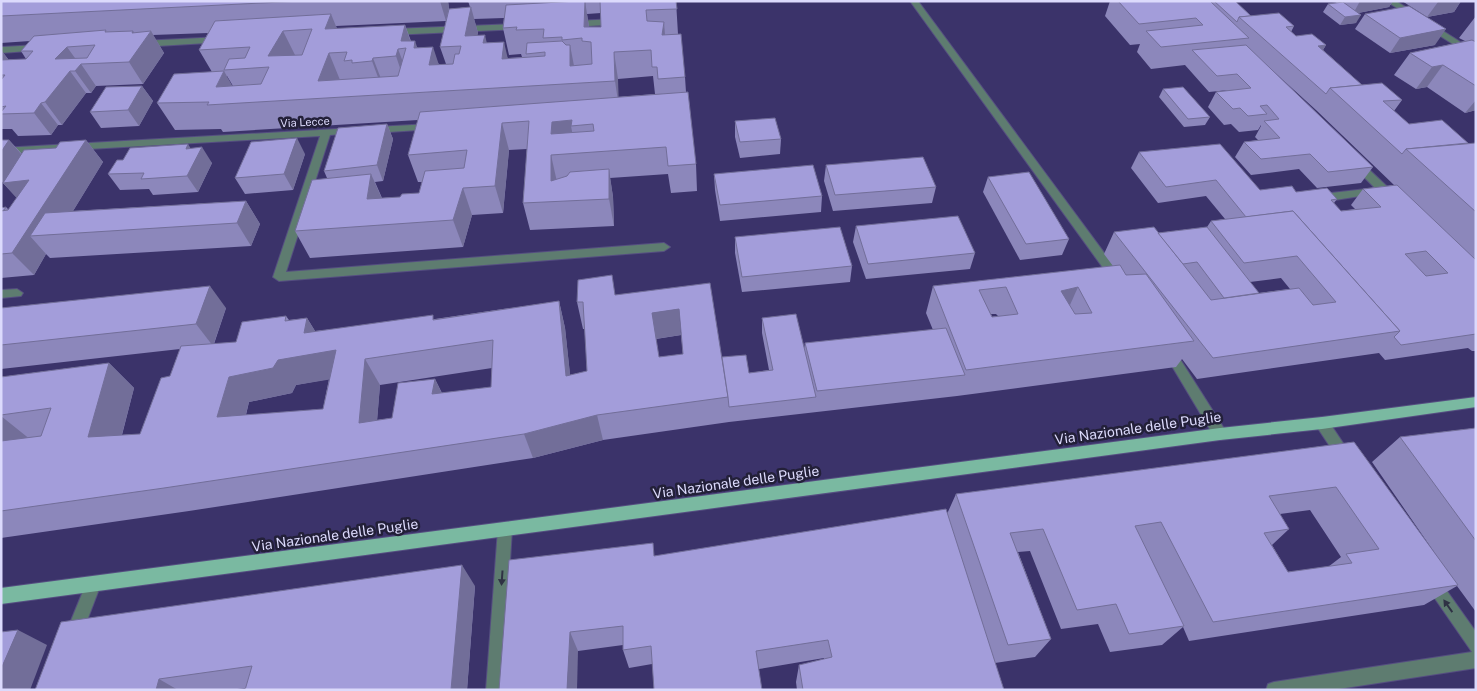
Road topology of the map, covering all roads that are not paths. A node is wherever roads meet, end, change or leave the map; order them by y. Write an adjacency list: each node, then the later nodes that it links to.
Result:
1 (914, 1): 20 (street)
2 (1390, 1): 11 (street)
3 (626, 22): 4 (street)
4 (566, 24)
5 (526, 26): 6 (street)
6 (378, 33)
7 (229, 40): 8 (street)
8 (130, 44)
9 (51, 48): 10 (street)
10 (1, 50)
11 (1476, 56)
12 (444, 126): 13 (street, Via Lecce)
13 (326, 133): 14 (street, Via Lecce); 19 (street)
14 (1, 151)
15 (1349, 156): 16 (street)
16 (1384, 190): 17 (street); 18 (street)
17 (1322, 198)
18 (1398, 203)
19 (664, 247)
20 (1122, 286)
21 (18, 293): 22 (street)
22 (1, 294)
23 (1161, 340): 26 (street)
24 (1476, 402): 25 (main road, Via Nazionale delle Puglie)
25 (1322, 423): 26 (main road, Via Nazionale delle Puglie); 27 (street)
26 (1220, 434): 28 (main road, Via Nazionale delle Puglie)
27 (1355, 471)
28 (505, 529): 30 (main road, Via Nazionale delle Puglie); 35 (street, one-way to 35)
29 (1426, 574): 33 (street, one-way to 29)
30 (93, 584): 31 (main road, Via Nazionale delle Puglie); 32 (street)
31 (1, 596)
32 (69, 646)
33 (1476, 646)
34 (1476, 660): 36 (street)
35 (494, 690)
36 (1274, 690)

